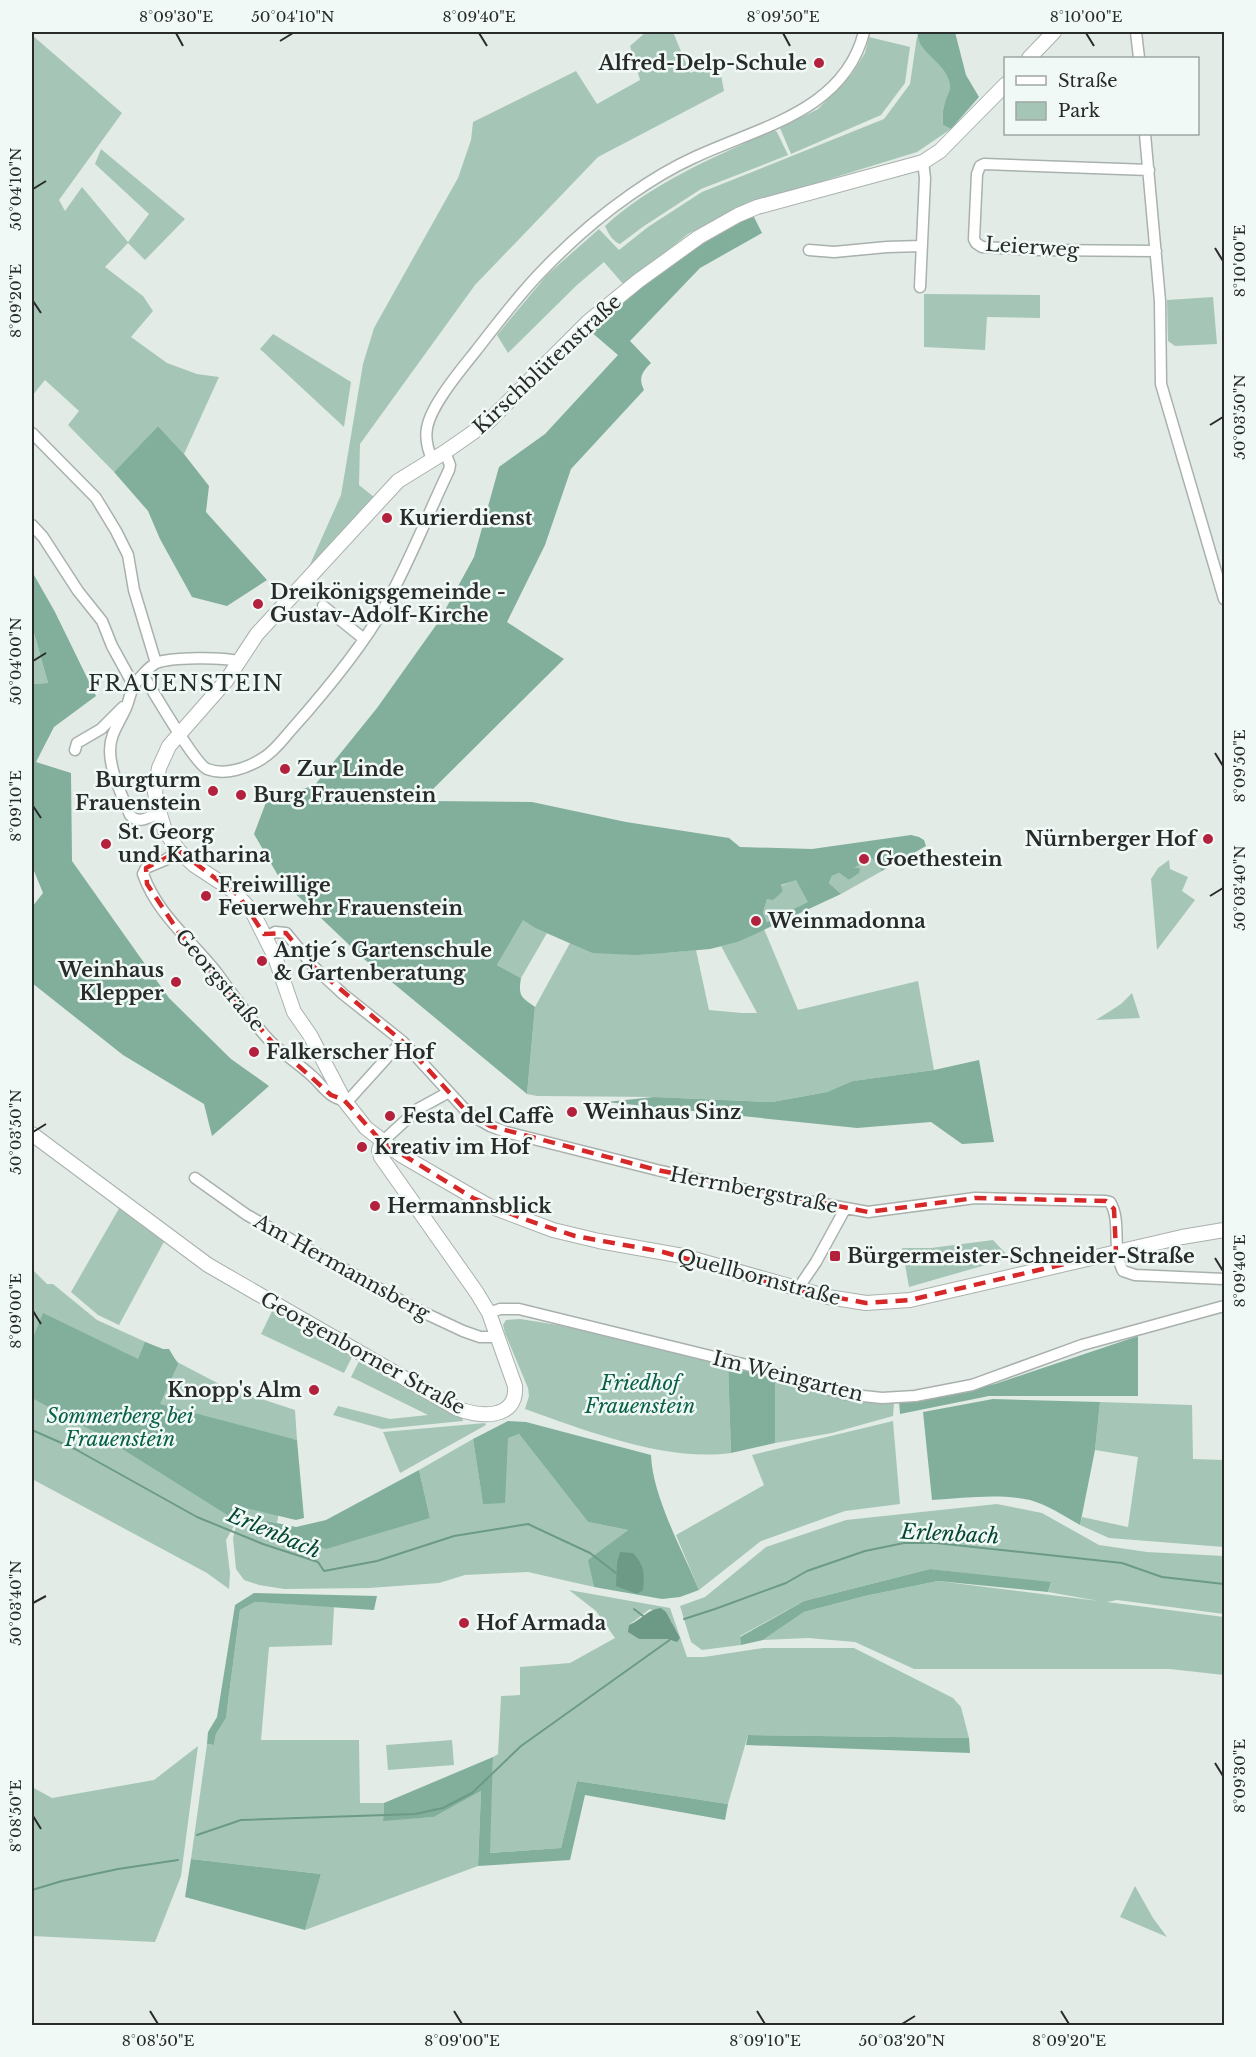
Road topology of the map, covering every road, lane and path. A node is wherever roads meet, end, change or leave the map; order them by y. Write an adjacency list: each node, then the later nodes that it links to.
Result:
1 (864, 32): 16 (street)
2 (1054, 32): 4 (main road)
3 (1136, 32): 5 (street)
4 (1030, 57)
5 (1139, 57)
6 (1004, 85): 8 (main road, Kirschblütenstraße)
7 (1146, 135): 9 (street)
8 (923, 162): 10 (street); 15 (main road, Kirschblütenstraße)
9 (1149, 170): 12 (street); 12 (street, Leierweg)
10 (921, 246): 11 (street); 13 (street)
11 (809, 250)
12 (1156, 251): 18 (street)
13 (920, 287)
14 (32, 433): 22 (street)
15 (445, 452): 16 (main road, Kirschblütenstraße); 20 (street)
16 (432, 459): 21 (main road, Kirschblütenstraße)
17 (32, 525): 24 (street)
18 (1224, 599)
19 (323, 606): 20 (street)
20 (364, 639): 26 (street)
21 (238, 661): 22 (street); 26 (main road, Kirschblütenstraße)
22 (156, 663): 23 (street)
23 (143, 675): 24 (street); 26 (street)
24 (134, 686): 25 (street)
25 (128, 703): 27 (street); 28 (street)
26 (179, 734): 28 (main road, Kirschblütenstraße)
27 (75, 750)
28 (159, 813): 29 (main road, Kirschblütenstraße)
29 (179, 851): 30 (main road, Kirschblütenstraße); 33 (street, Georgstraße)
30 (266, 937): 31 (street, Herrnbergstraße); 33 (main road, Kirschblütenstraße)
31 (402, 1041): 32 (street, Herrnbergstraße); 33 (street)
32 (449, 1092): 35 (street); 37 (street, Herrnbergstraße)
33 (345, 1101): 35 (main road, Kirschblütenstraße)
34 (32, 1134): 44 (main road, Georgenborner Straße)
35 (382, 1142): 41 (main road, Quellbornstraße); 43 (main road, Georgenborner Straße)
36 (195, 1178): 44 (street, Am Hermannsberg)
37 (845, 1209): 39 (street, Herrnbergstraße); 41 (street)
38 (1224, 1230): 39 (main road, Quellbornstraße)
39 (1116, 1252): 40 (street); 41 (main road, Quellbornstraße)
40 (1224, 1279)
41 (797, 1290)
42 (1224, 1306): 43 (street, Im Weingarten)
43 (489, 1313): 44 (main road, Georgenborner Straße)
44 (497, 1337)

